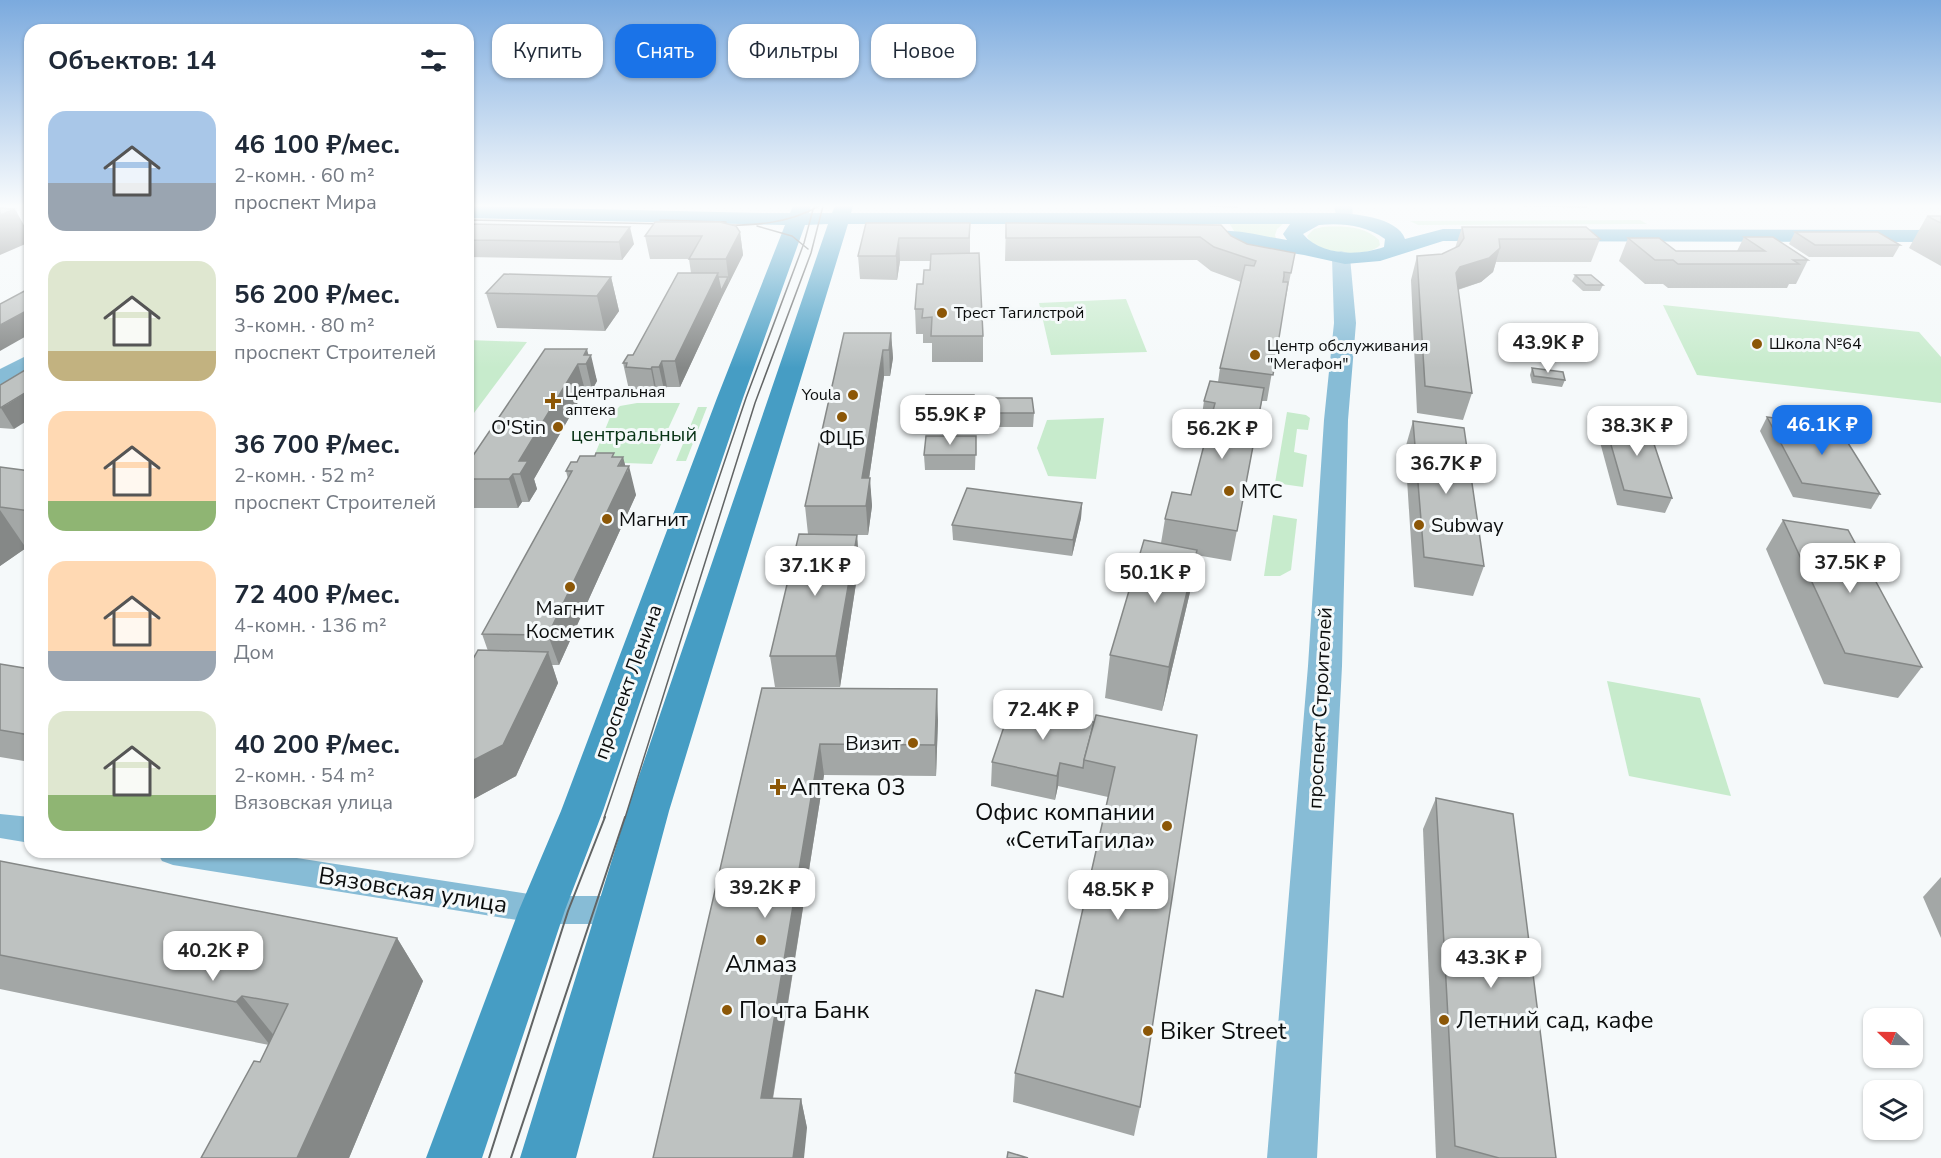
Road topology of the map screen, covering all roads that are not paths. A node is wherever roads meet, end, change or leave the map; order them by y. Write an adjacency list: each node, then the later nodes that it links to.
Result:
1 (782, 260): 9 (main road, проспект Ленина)
2 (828, 260): 10 (main road)
3 (1341, 260): 13 (street, проспект Строителей)
4 (24, 364): 5 (street)
5 (0, 378)
6 (0, 826): 7 (street)
7 (24, 829)
8 (211, 858): 9 (street, Вязовская улица)
9 (542, 910): 10 (street, Вязовская улица); 11 (main road, проспект Ленина)
10 (619, 910): 12 (main road)
11 (454, 1158)
12 (548, 1158)
13 (1292, 1158)

